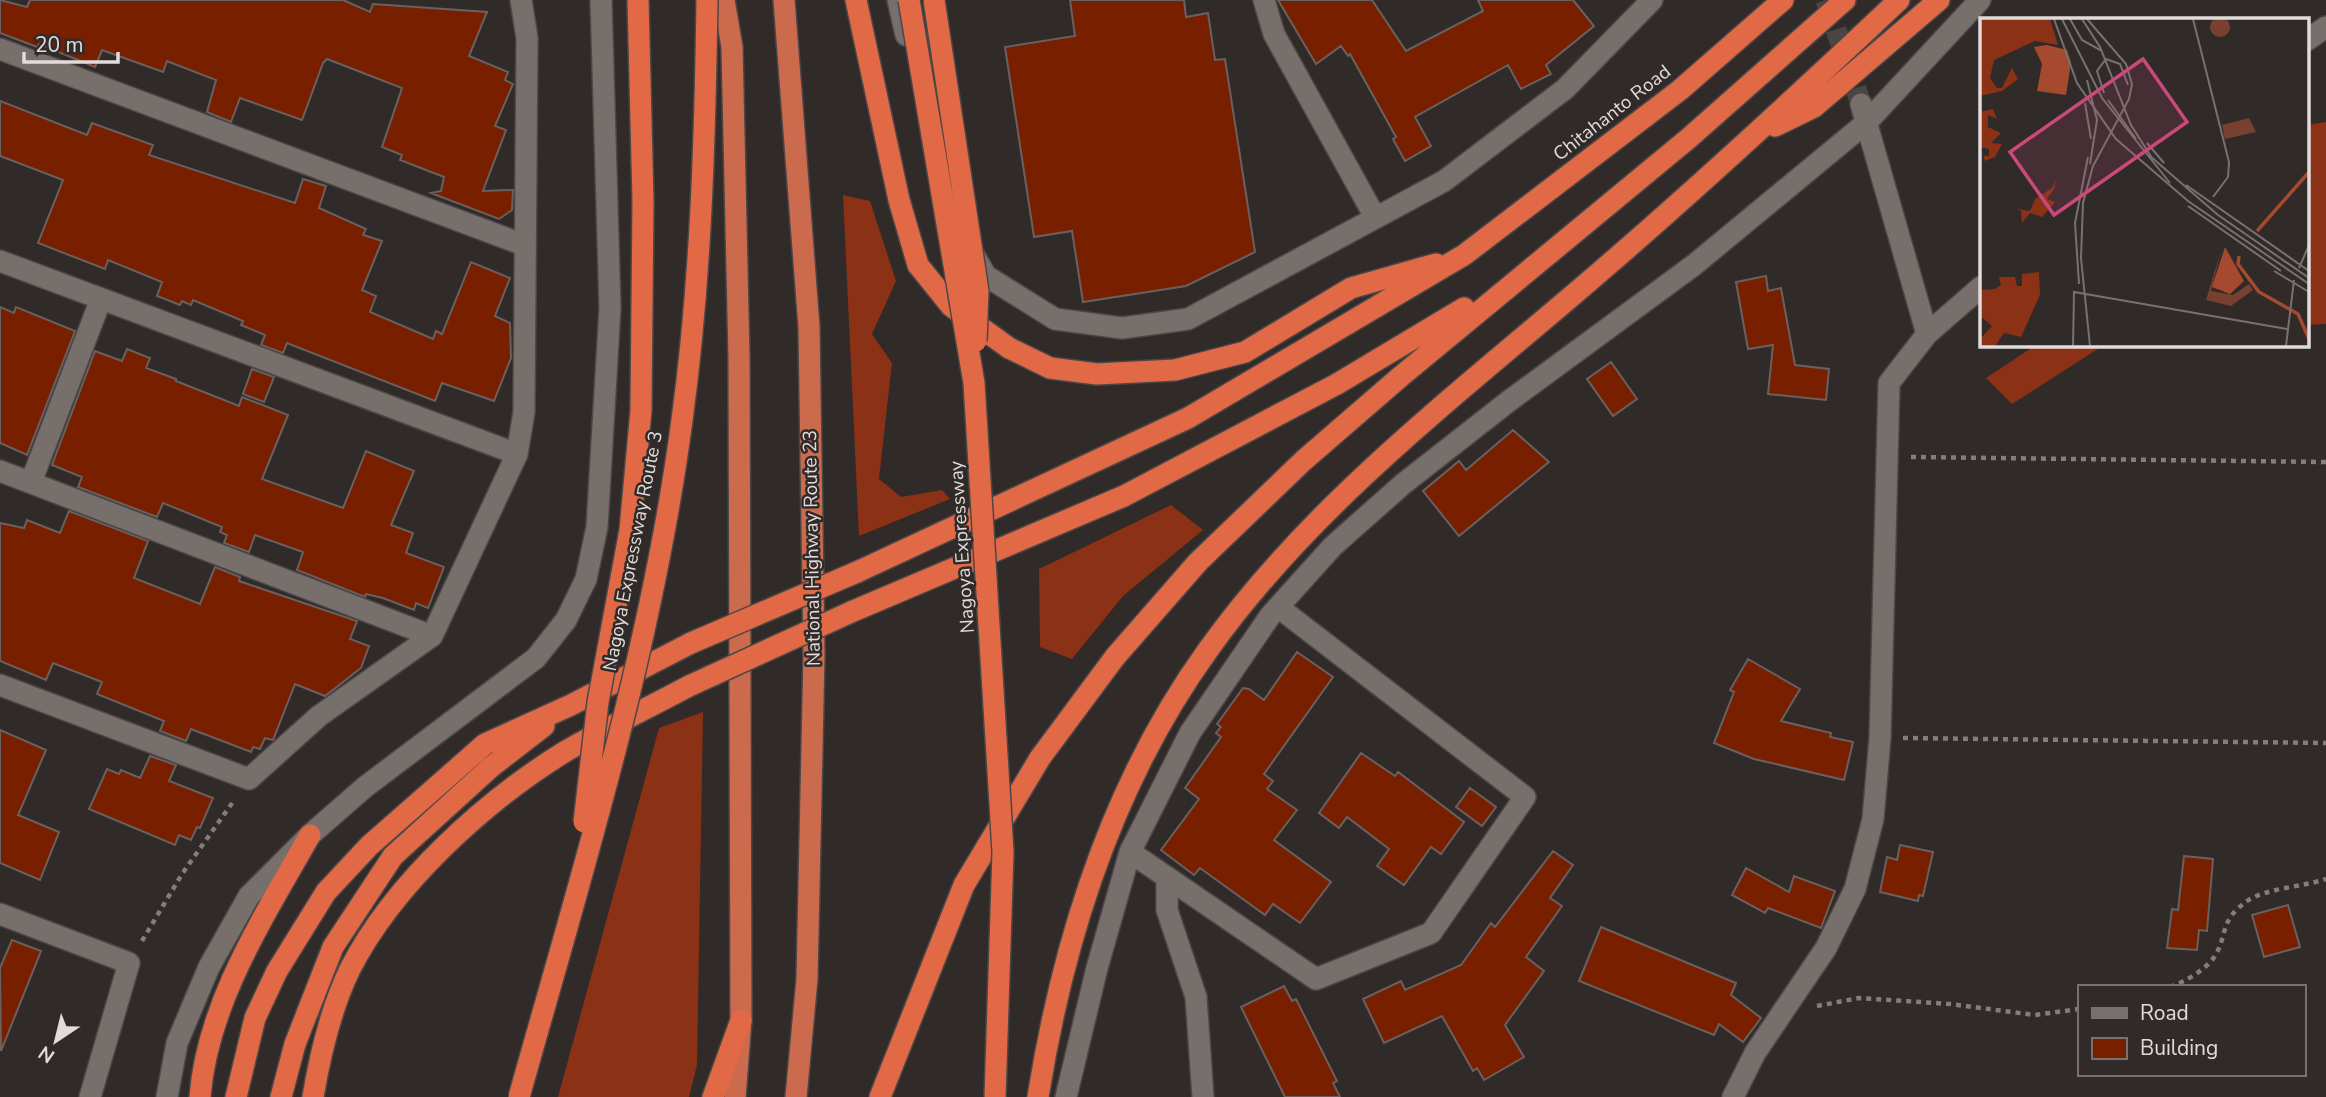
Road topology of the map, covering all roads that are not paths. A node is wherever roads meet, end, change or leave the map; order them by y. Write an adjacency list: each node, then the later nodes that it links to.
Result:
1 (521, 0): 25 (street)
2 (601, 0): 39 (street)
3 (638, 0): 42 (highway, bridge)
4 (707, 0): 42 (highway, Nagoya Expressway Route 3, bridge)
5 (724, 0): 44 (highway)
6 (784, 0): 54 (highway, National Highway Route 23)
7 (856, 0): 26 (highway)
8 (898, 0): 23 (street)
9 (909, 0): 31 (highway, Nagoya Expressway, bridge)
10 (934, 0): 31 (highway, bridge)
11 (1264, 0): 23 (street)
12 (1651, 0): 23 (street)
13 (1783, 0): 26 (highway, Chitahanto Road)
14 (1845, 0): 24 (highway)
15 (1899, 0): 22 (highway)
16 (1939, 0): 22 (highway)
17 (1980, 0): 21 (street)
18 (2326, 27): 19 (street)
19 (2308, 39)
20 (0, 49): 25 (street)
21 (1864, 113): 30 (street); 35 (street)
22 (1756, 135): 57 (highway)
23 (1375, 218)
24 (1567, 238): 50 (highway, bridge); 55 (highway)
25 (524, 245): 32 (street)
26 (1464, 255): 38 (highway, bridge)
27 (0, 261): 29 (street)
28 (1980, 288): 30 (street)
29 (101, 299): 32 (street); 34 (street)
30 (1927, 334): 60 (street)
31 (974, 383): 56 (highway, Nagoya Expressway, bridge)
32 (517, 454): 36 (street)
33 (0, 471): 34 (street)
34 (31, 482): 36 (street)
35 (1278, 607): 40 (street); 41 (street)
36 (432, 636): 37 (street)
37 (0, 685)
38 (571, 705): 48 (highway); 49 (highway)
39 (310, 835): 46 (street); 47 (highway)
40 (1130, 852): 41 (street); 58 (street)
41 (1167, 878): 59 (street)
42 (575, 897): 51 (highway, Nagoya Expressway Route 3, bridge)
43 (0, 914): 45 (street)
44 (741, 1020): 52 (highway); 53 (highway)
45 (90, 1097)
46 (167, 1097)
47 (200, 1097)
48 (236, 1097)
49 (281, 1097)
50 (313, 1097)
51 (519, 1097)
52 (713, 1097)
53 (735, 1097)
54 (796, 1097)
55 (880, 1097)
56 (995, 1097)
57 (1038, 1097)
58 (1066, 1097)
59 (1203, 1097)
60 (1733, 1097)

